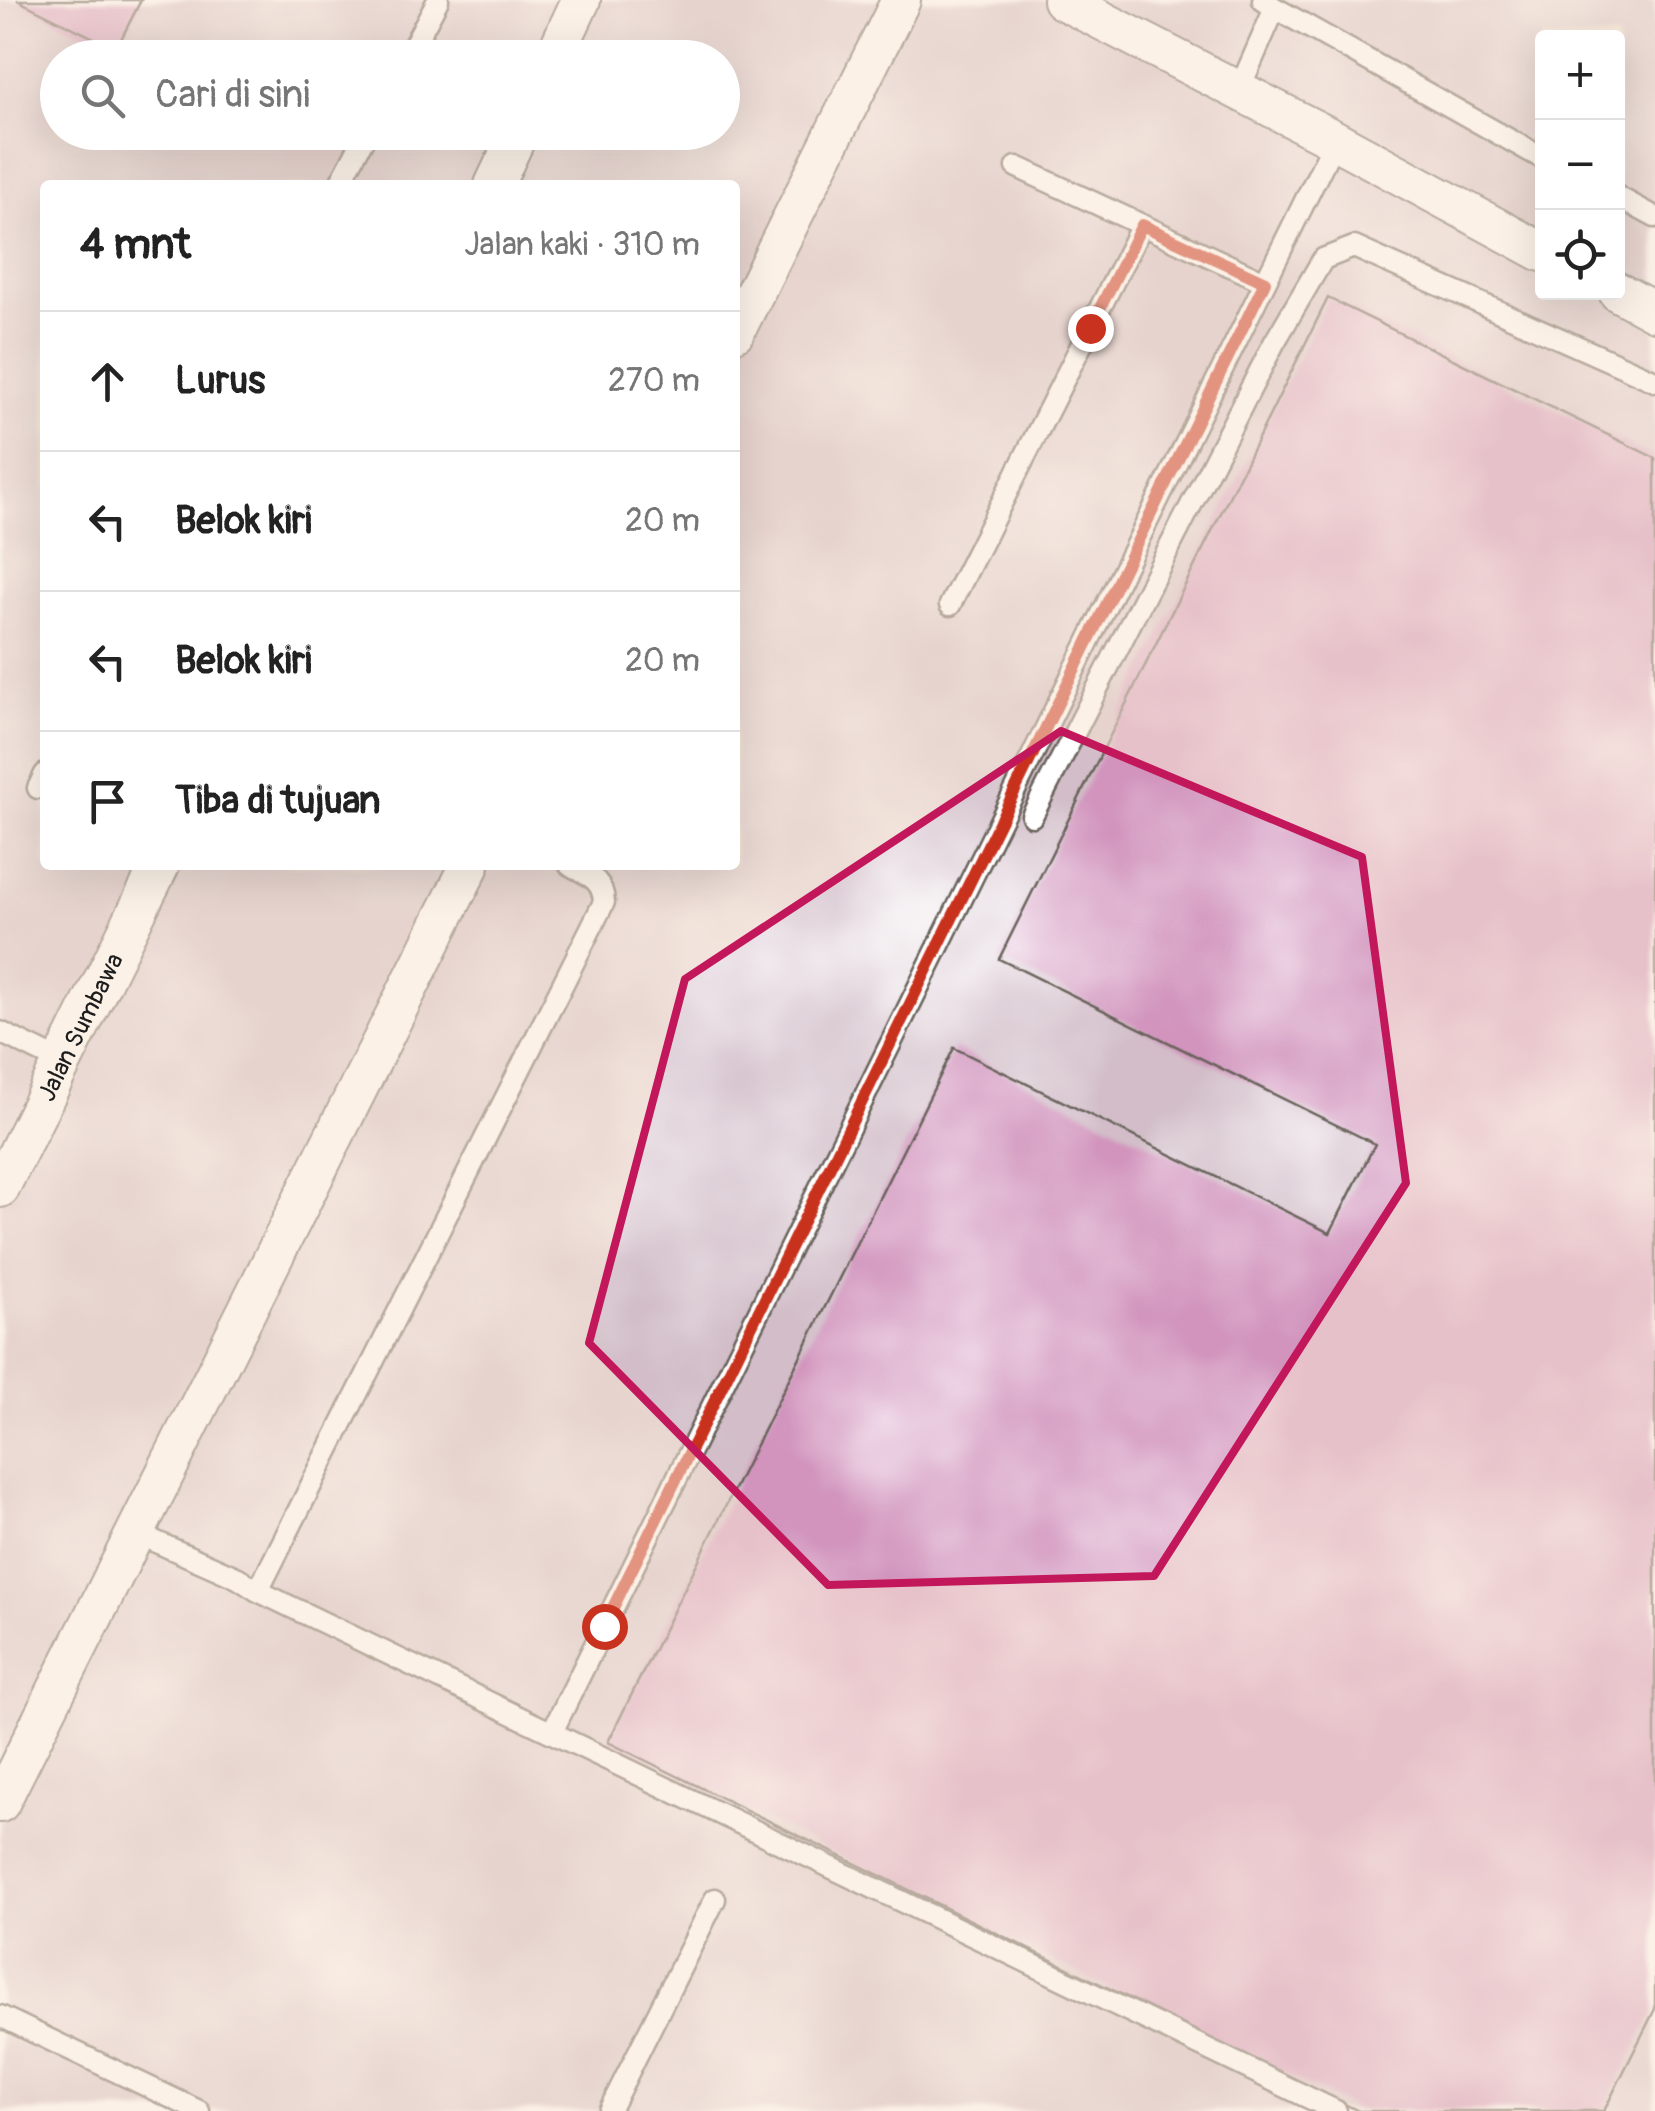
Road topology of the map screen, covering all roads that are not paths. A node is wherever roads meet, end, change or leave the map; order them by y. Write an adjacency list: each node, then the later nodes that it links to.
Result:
1 (438, 0): 6 (lane)
2 (581, 0): 7 (street)
3 (901, 0): 23 (street)
4 (1062, 0): 8 (street)
5 (1269, 4): 8 (lane); 12 (lane)
6 (417, 40)
7 (562, 40)
8 (1238, 92): 9 (street)
9 (1335, 140): 19 (street); 20 (lane)
10 (357, 150): 14 (lane)
11 (511, 150): 15 (street)
12 (1535, 154)
13 (1017, 168): 18 (lane)
14 (342, 180)
15 (496, 180)
16 (1625, 202): 17 (lane)
17 (1655, 217)
18 (1142, 225): 20 (lane); 25 (lane)
19 (1535, 248)
20 (1265, 282): 35 (lane)
21 (1625, 296): 22 (street)
22 (1655, 312)
23 (740, 322)
24 (1655, 381): 26 (lane)
25 (950, 605)
26 (1032, 816)
27 (157, 870): 31 (street, Jalan Sumbawa)
28 (468, 870): 33 (street)
29 (580, 870): 34 (lane)
30 (0, 1032): 31 (lane)
31 (61, 1062): 32 (street, Jalan Sumbawa)
32 (0, 1188)
33 (136, 1533): 34 (lane); 36 (street)
34 (258, 1591): 35 (lane)
35 (552, 1732): 41 (lane)
36 (0, 1803)
37 (715, 1899): 40 (lane)
38 (0, 2016): 39 (lane)
39 (200, 2111)
40 (608, 2111)
41 (1336, 2111)

